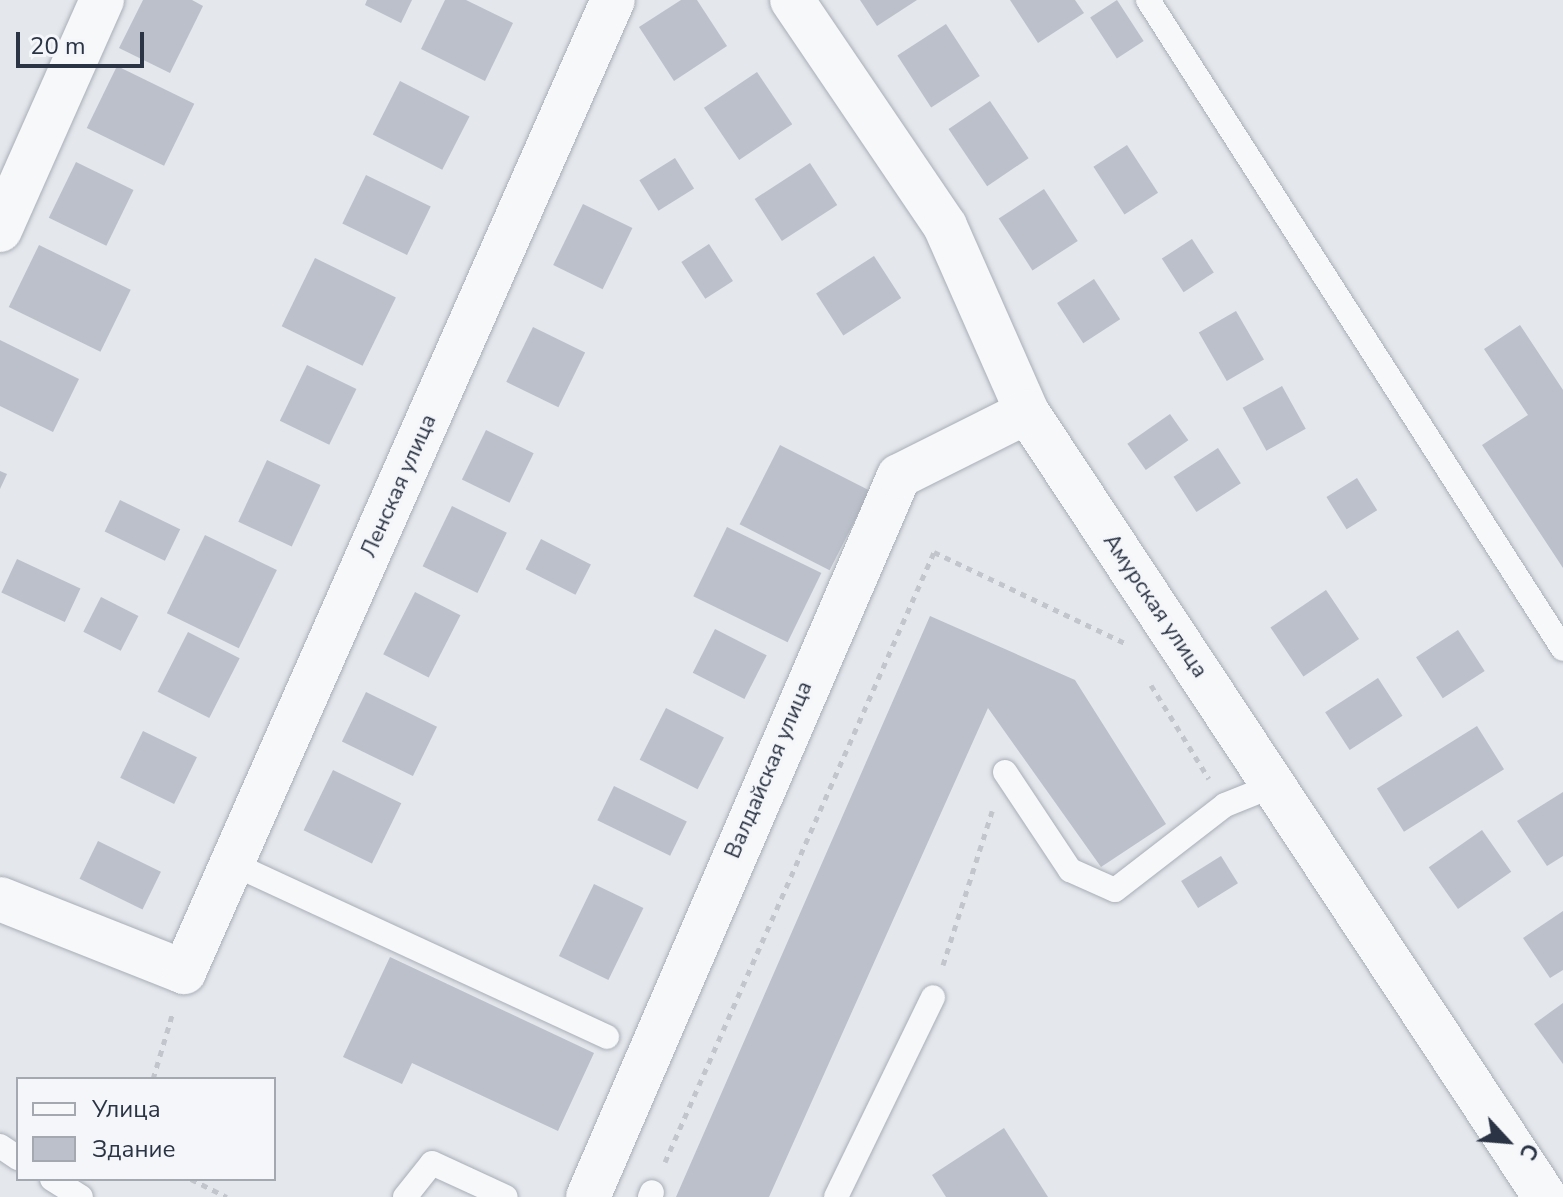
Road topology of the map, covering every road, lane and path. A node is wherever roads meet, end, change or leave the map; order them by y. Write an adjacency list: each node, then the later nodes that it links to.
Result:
1 (102, 0): 5 (street)
2 (613, 0): 13 (street, Ленская улица)
3 (792, 0): 6 (street, Амурская улица)
4 (1148, 0): 7 (lane)
5 (0, 230)
6 (1027, 412): 11 (street, Амурская улица); 26 (street, Валдайская улица)
7 (1563, 649)
8 (1134, 656): 21 (path)
9 (1148, 680): 12 (path)
10 (1005, 772): 12 (lane); 16 (path)
11 (1275, 785): 12 (lane); 28 (street, Амурская улица)
12 (1225, 805)
13 (233, 864): 15 (street, Ленская улица); 17 (lane)
14 (0, 899): 15 (street)
15 (184, 972): 18 (path)
16 (933, 997): 27 (lane)
17 (607, 1037)
18 (154, 1077)
19 (55, 1181): 22 (lane)
20 (195, 1181): 23 (path)
21 (651, 1195)
22 (81, 1197)
23 (227, 1197)
24 (405, 1197): 25 (lane)
25 (506, 1197)
26 (588, 1197)
27 (836, 1197)
28 (1545, 1197)

